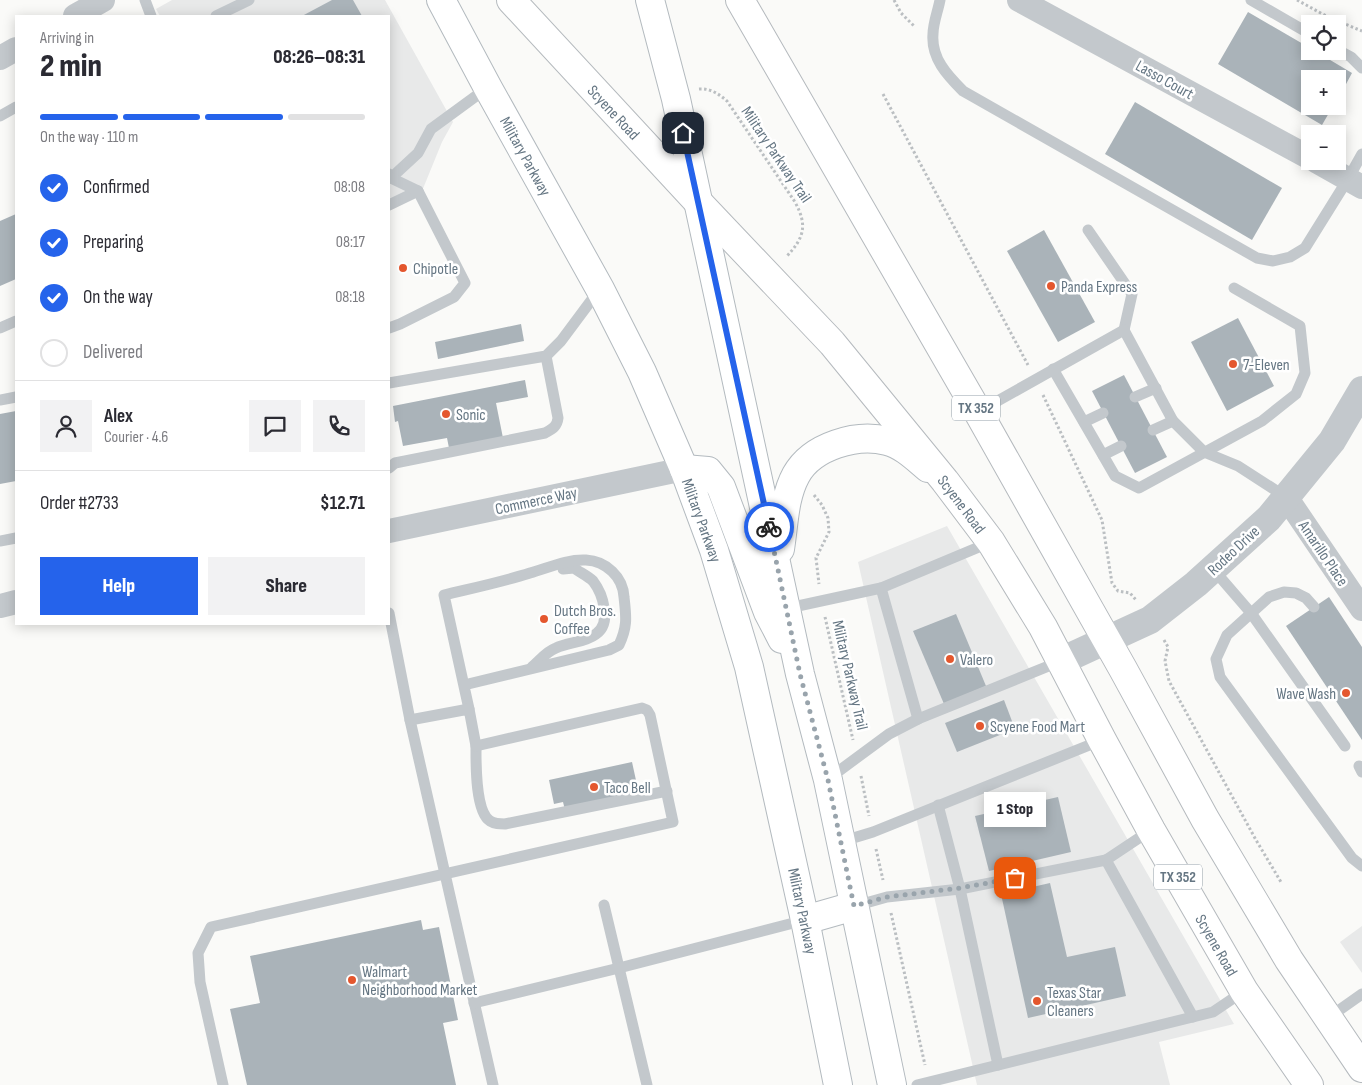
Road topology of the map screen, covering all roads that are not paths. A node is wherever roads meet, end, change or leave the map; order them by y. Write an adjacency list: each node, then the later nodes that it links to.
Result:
1 (104, 0): 11 (street)
2 (145, 0): 12 (lane)
3 (249, 0): 13 (lane)
4 (441, 0): 19 (main road, Military Parkway)
5 (511, 0): 28 (main road, Scyene Road / TX 352)
6 (650, 0): 28 (main road)
7 (740, 0): 45 (main road, TX 352)
8 (940, 0): 26 (lane)
9 (1019, 0): 22 (street, Lasso Court)
10 (1251, 0): 14 (lane)
11 (77, 15)
12 (151, 15)
13 (218, 15)
14 (1301, 29)
15 (15, 50): 17 (street)
16 (1346, 55): 18 (lane)
17 (0, 58)
18 (1362, 68)
19 (488, 88): 25 (lane); 32 (main road, Military Parkway)
20 (15, 108): 21 (lane)
21 (0, 116)
22 (1301, 153)
23 (1362, 154): 26 (lane)
24 (1332, 170): 26 (street)
25 (390, 176): 27 (lane)
26 (1355, 183)
27 (418, 191): 29 (lane); 35 (lane)
28 (698, 202): 55 (main road, Scyene Road / TX 352); 61 (main road)
29 (390, 205)
30 (1088, 230): 36 (lane)
31 (1234, 288): 51 (lane)
32 (600, 289): 37 (lane); 54 (main road, Military Parkway)
33 (15, 321): 34 (lane)
34 (0, 328)
35 (390, 328)
36 (1124, 330): 38 (lane); 40 (lane)
37 (546, 356): 39 (lane); 53 (lane)
38 (1053, 369): 45 (lane); 48 (lane)
39 (390, 383)
40 (1156, 388): 43 (lane); 47 (lane)
41 (1362, 390): 56 (street, Rodeo Drive)
42 (15, 397): 44 (lane)
43 (1136, 397)
44 (0, 400)
45 (978, 412): 72 (main road, TX 352)
46 (1104, 413): 48 (lane)
47 (1173, 420): 49 (lane); 51 (lane)
48 (1084, 422): 52 (lane)
49 (1153, 430)
50 (1121, 446): 52 (lane)
51 (1204, 452): 52 (lane); 56 (lane)
52 (1103, 455)
53 (391, 464)
54 (684, 470): 57 (street, Commerce Way); 69 (main road); 93 (main road, Military Parkway)
55 (945, 481): 60 (main road, Scyene Road / TX 352); 61 (main road)
56 (1286, 497): 62 (street, Rodeo Drive); 68 (street, Amarillo Place)
57 (390, 531)
58 (15, 538): 59 (lane)
59 (0, 541)
60 (991, 542): 64 (lane); 73 (main road, Scyene Road / TX 352)
61 (778, 568): 69 (main road)
62 (1213, 569): 70 (lane); 72 (street, Rodeo Drive)
63 (529, 574): 74 (lane); 74 (lane); 75 (lane)
64 (881, 588): 69 (lane); 77 (lane)
65 (15, 602): 66 (street)
66 (0, 606)
67 (1314, 607): 70 (lane)
68 (1362, 609)
69 (777, 610): 82 (main road)
70 (1251, 613): 81 (lane); 88 (lane)
71 (390, 618): 78 (lane)
72 (1107, 641): 73 (street, Rodeo Drive); 99 (main road, TX 352)
73 (1061, 661): 77 (lane); 79 (main road, Scyene Road / TX 352)
74 (530, 668): 75 (lane)
75 (464, 686): 76 (lane)
76 (469, 709): 78 (lane); 80 (lane)
77 (918, 719): 82 (lane)
78 (410, 720): 89 (lane)
79 (1102, 740): 84 (lane); 85 (main road, Scyene Road / TX 352)
80 (476, 746): 83 (lane); 83 (lane)
81 (1345, 746)
82 (828, 780): 86 (main road)
83 (667, 791): 89 (lane)
84 (938, 805): 86 (lane); 90 (lane)
85 (1151, 830): 87 (lane); 95 (main road, Scyene Road / TX 352)
86 (840, 842): 92 (main road)
87 (1106, 860): 90 (lane); 98 (lane)
88 (1362, 866)
89 (445, 874): 97 (lane); 102 (lane)
90 (960, 888): 92 (lane); 100 (lane)
91 (604, 905): 94 (lane)
92 (854, 906): 93 (main road); 106 (main road)
93 (806, 920): 94 (lane); 105 (main road, Military Parkway)
94 (619, 968): 97 (lane); 104 (lane)
95 (1244, 991): 98 (lane); 108 (main road, Scyene Road / TX 352)
96 (1362, 994): 99 (lane)
97 (474, 1003): 103 (lane)
98 (1193, 1017): 100 (lane)
99 (1327, 1018): 101 (main road, TX 352)
100 (998, 1065): 107 (lane)
101 (1362, 1068)
102 (223, 1085)
103 (493, 1085)
104 (647, 1085)
105 (838, 1085)
106 (892, 1085)
107 (918, 1085)
108 (1309, 1085)

